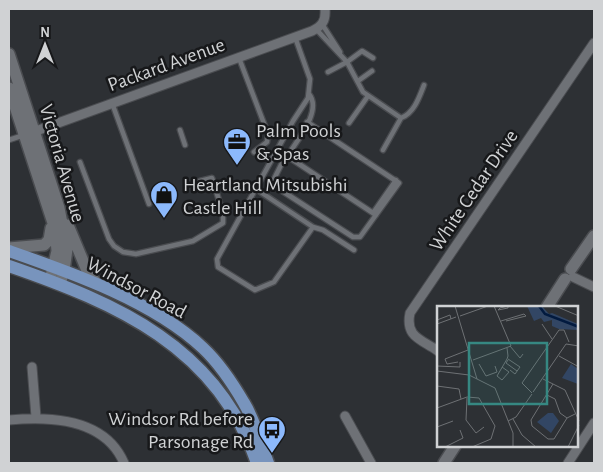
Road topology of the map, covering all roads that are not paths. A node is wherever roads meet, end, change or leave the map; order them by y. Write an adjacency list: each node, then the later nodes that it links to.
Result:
1 (325, 9): 2 (street)
2 (320, 27): 3 (street, Packard Avenue); 8 (lane); 8 (lane)
3 (295, 37): 6 (street, Packard Avenue); 13 (lane)
4 (594, 43): 44 (street, White Cedar Drive)
5 (9, 54): 20 (main road, Victoria Avenue)
6 (239, 57): 15 (street, Packard Avenue); 24 (lane)
7 (373, 58): 8 (lane)
8 (347, 62): 10 (lane); 11 (lane); 14 (lane)
9 (372, 71): 11 (lane)
10 (328, 72)
11 (358, 81): 16 (lane)
12 (9, 88): 20 (main road, Victoria Avenue)
13 (309, 94): 17 (lane); 28 (lane)
14 (368, 96): 16 (lane); 18 (lane)
15 (112, 103): 20 (street, Packard Avenue); 29 (lane)
16 (401, 118): 23 (lane)
17 (307, 122): 25 (lane); 31 (lane)
18 (349, 123)
19 (180, 130): 22 (lane)
20 (30, 133): 21 (lane); 30 (main road, Victoria Avenue); 32 (main road, Victoria Avenue)
21 (9, 140)
22 (185, 145)
23 (383, 150)
24 (254, 152)
25 (290, 156): 31 (lane); 31 (lane)
26 (80, 162): 27 (lane)
27 (200, 181)
28 (256, 189): 33 (lane); 33 (lane)
29 (149, 204)
30 (60, 208): 38 (main road, Victoria Avenue); 41 (main road)
31 (374, 214)
32 (50, 216): 35 (main road); 38 (main road, Victoria Avenue)
33 (313, 227): 36 (lane)
34 (594, 236): 39 (main road)
35 (9, 250): 38 (main road, Windsor Road)
36 (354, 250)
37 (9, 266): 40 (main road, Windsor Road)
38 (60, 269): 40 (main road, Victoria Avenue); 41 (main road, Windsor Road)
39 (570, 275): 42 (street); 43 (main road)
40 (55, 282): 52 (main road, Windsor Road)
41 (99, 286): 53 (main road, Windsor Road)
42 (594, 287)
43 (548, 306)
44 (437, 350)
45 (32, 367): 47 (street)
46 (345, 416): 54 (street)
47 (36, 417): 48 (street); 51 (street)
48 (9, 420)
49 (594, 423): 56 (street)
50 (454, 447): 55 (main road)
51 (124, 463)
52 (257, 463)
53 (268, 463)
54 (371, 463)
55 (444, 463)
56 (568, 463)

